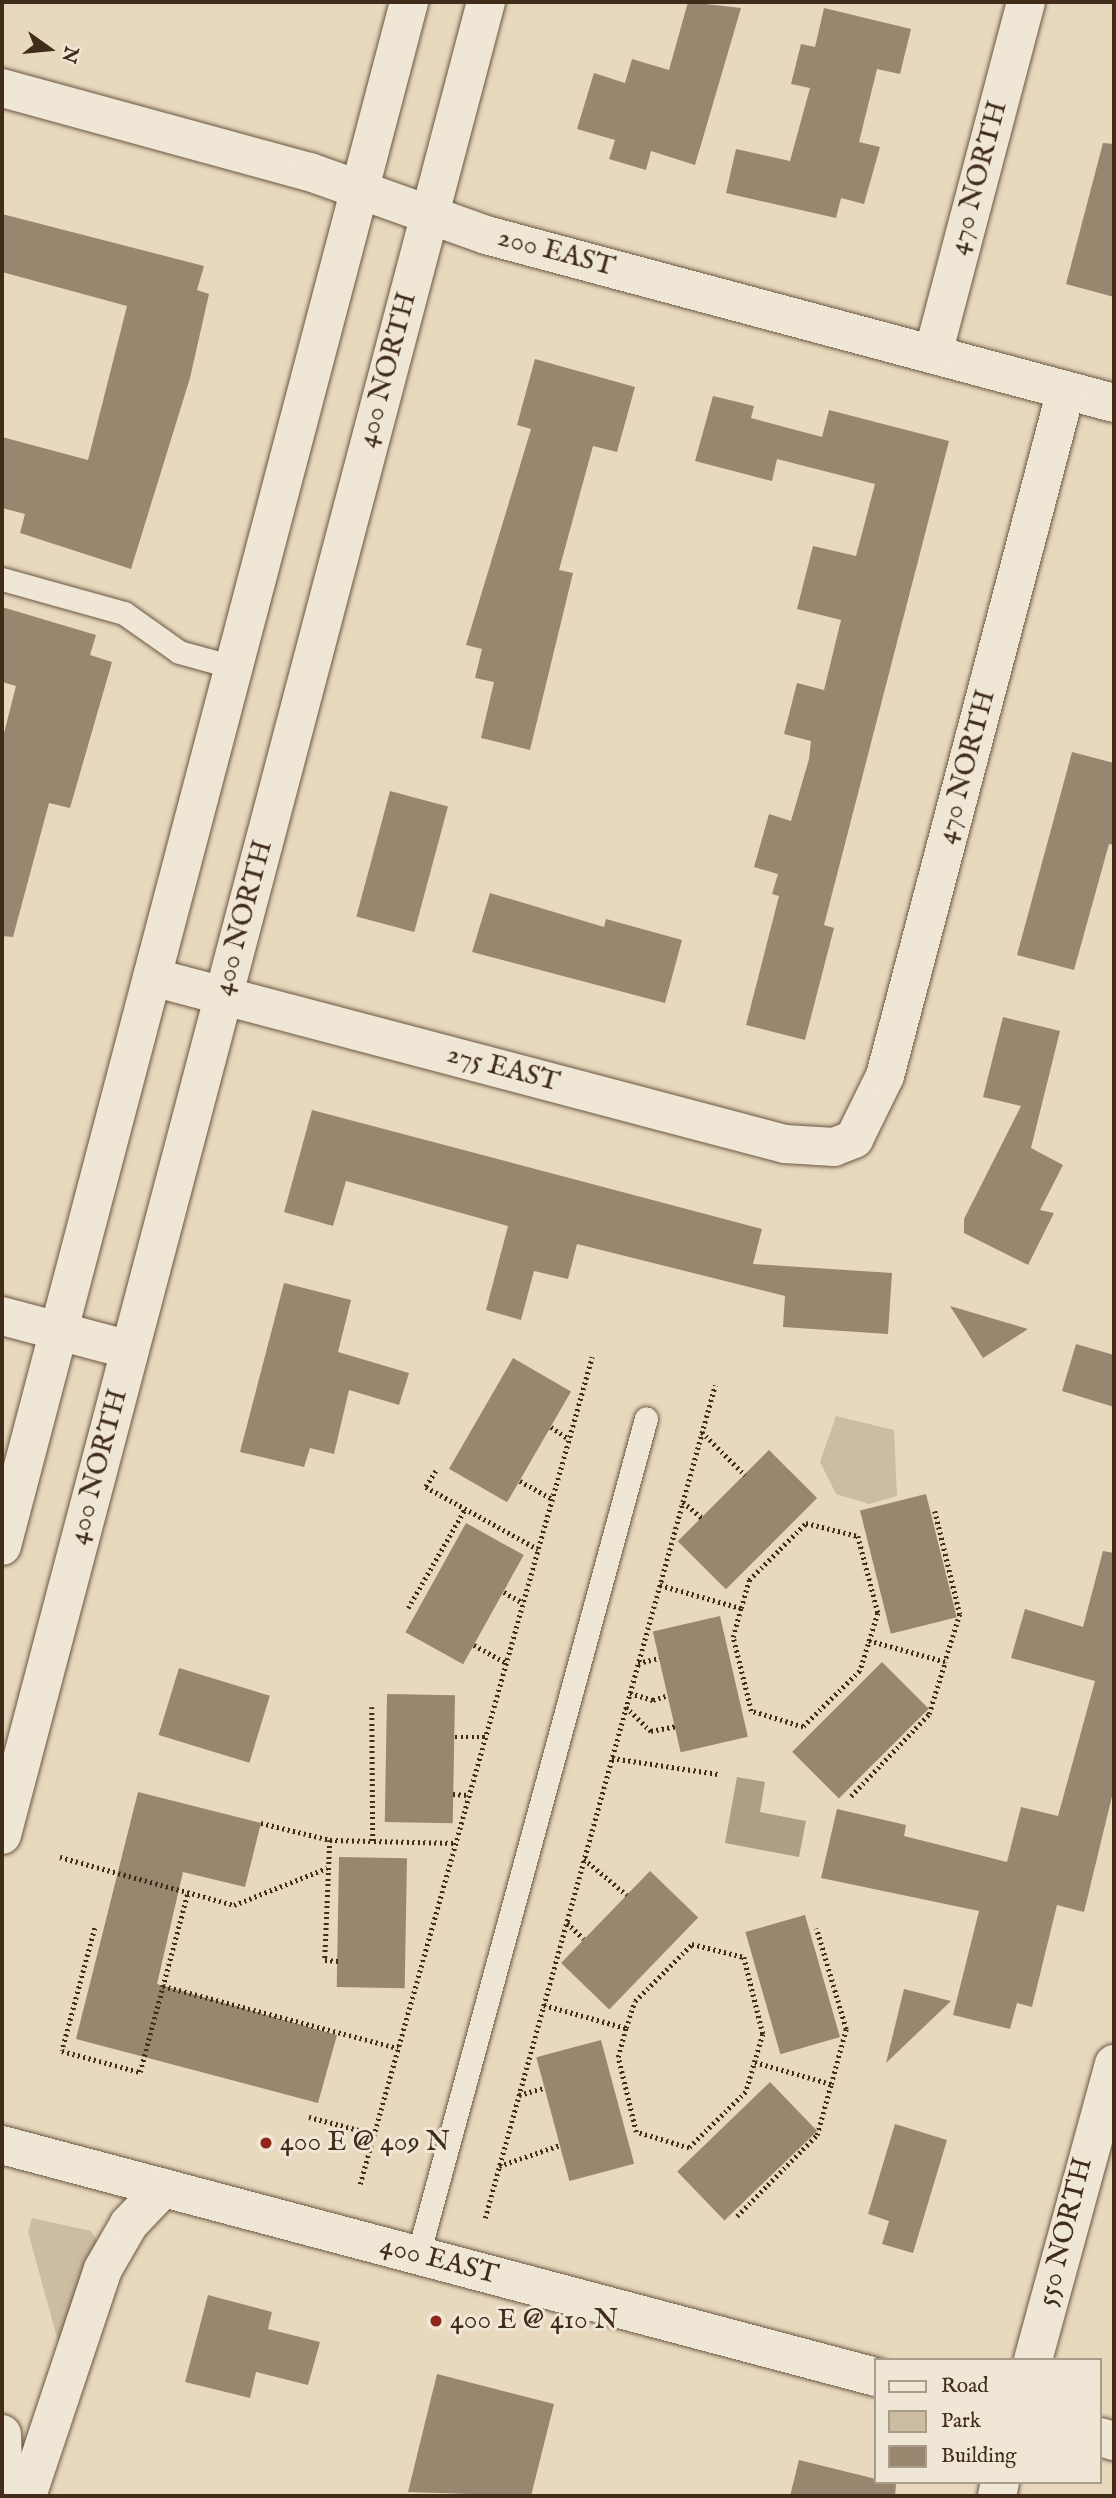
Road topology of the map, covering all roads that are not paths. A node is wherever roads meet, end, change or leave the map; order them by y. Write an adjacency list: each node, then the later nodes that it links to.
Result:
1 (409, 2): 5 (main road)
2 (486, 2): 6 (main road, 400 NORTH)
3 (1026, 2): 7 (main road, 470 NORTH)
4 (2, 88): 5 (main road, 200 EAST)
5 (360, 189): 6 (main road, 200 EAST); 11 (main road)
6 (430, 215): 7 (main road, 200 EAST); 13 (main road, 400 NORTH)
7 (933, 354): 8 (main road, 200 EAST)
8 (1066, 390): 9 (main road, 200 EAST); 14 (main road, 470 NORTH)
9 (1114, 403)
10 (2, 579): 11 (lane)
11 (233, 667): 12 (main road)
12 (152, 977): 13 (main road, 275 EAST); 16 (main road)
13 (223, 996): 14 (main road, 275 EAST); 17 (main road, 400 NORTH)
14 (854, 1139)
15 (2, 1316): 16 (main road)
16 (58, 1331): 17 (main road); 19 (main road)
17 (130, 1350): 20 (main road, 400 NORTH)
18 (646, 1418): 24 (lane)
19 (2, 1546)
20 (2, 1835)
21 (1114, 2064): 25 (main road, 550 NORTH)
22 (2, 2145): 23 (main road, 400 EAST)
23 (163, 2188): 24 (main road, 400 EAST); 29 (main road)
24 (418, 2255): 26 (main road, 400 EAST)
25 (1034, 2358)
26 (874, 2376)
27 (2, 2434): 28 (main road)
28 (4, 2496)
29 (27, 2496)

